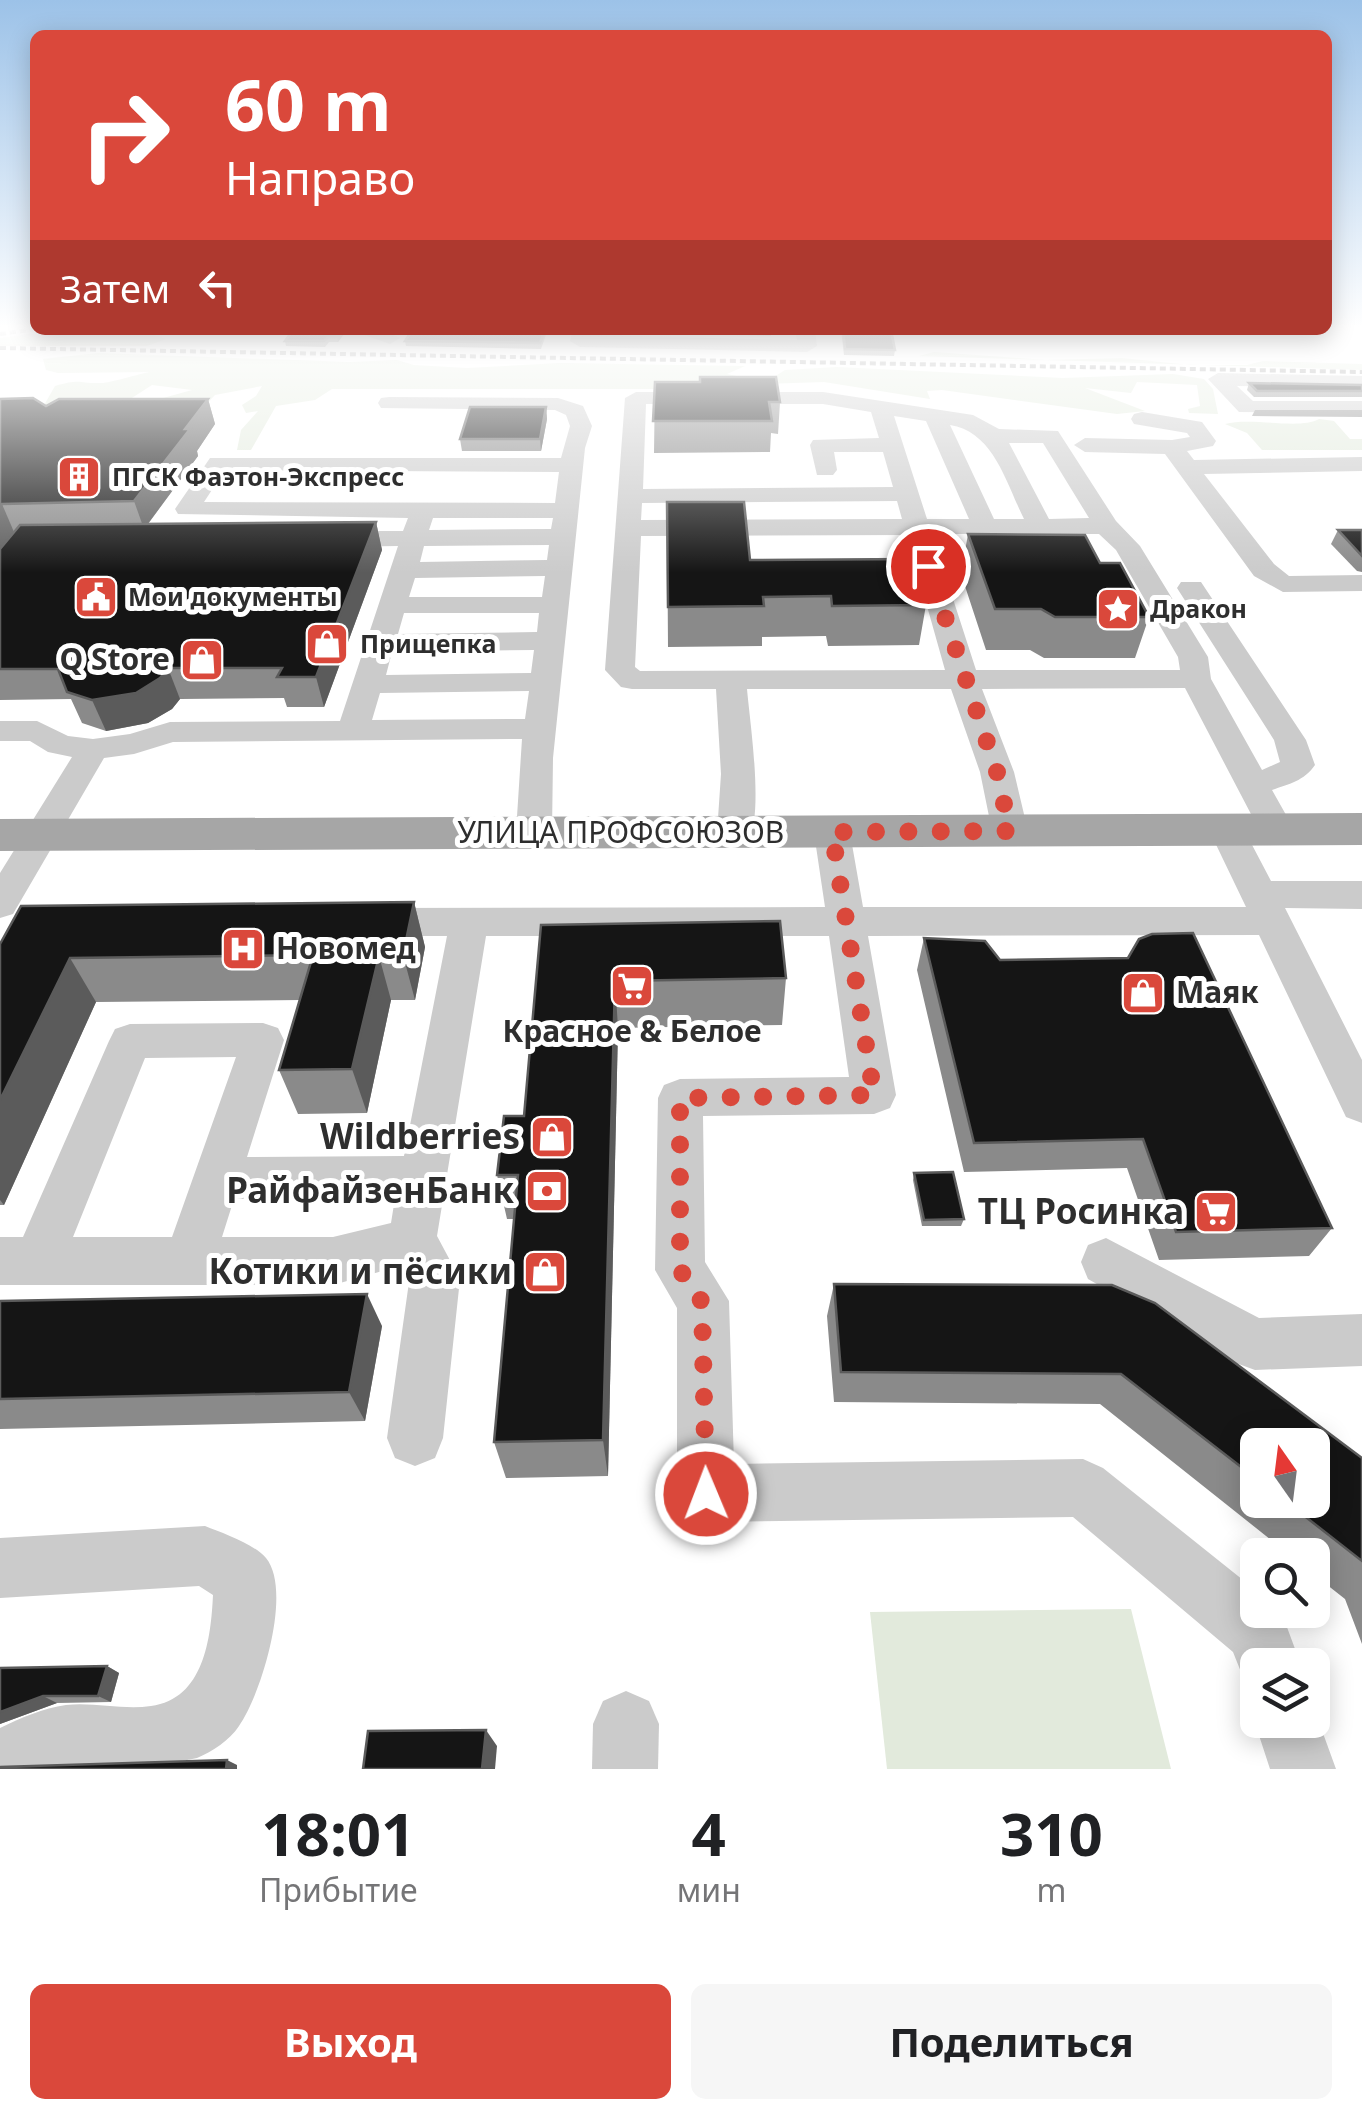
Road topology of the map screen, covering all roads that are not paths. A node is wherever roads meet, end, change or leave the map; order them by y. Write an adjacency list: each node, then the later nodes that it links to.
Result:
1 (567, 408): 15 (street)
2 (636, 408): 14 (street)
3 (836, 408): 9 (street)
4 (934, 414): 7 (street); 9 (street); 22 (street)
5 (1142, 419): 10 (street)
6 (830, 424): 9 (street)
7 (994, 436): 18 (street); 19 (street)
8 (1085, 445): 10 (street)
9 (892, 452): 12 (street); 14 (street); 21 (street)
10 (1180, 457): 11 (street); 27 (street)
11 (1362, 464)
12 (825, 470)
13 (384, 474): 15 (street); 16 (street); 16 (street)
14 (637, 479): 20 (street)
15 (568, 500): 17 (street); 24 (street)
16 (366, 510): 17 (street)
17 (418, 524): 23 (street); 25 (street)
18 (1040, 526): 19 (street); 22 (street)
19 (1106, 526): 33 (street)
20 (626, 528): 21 (street); 34 (street)
21 (916, 528): 22 (street); 32 (street)
22 (985, 528)
23 (301, 539)
24 (559, 568): 25 (street); 29 (street)
25 (404, 570): 28 (street)
26 (1191, 588): 41 (street)
27 (1361, 601)
28 (393, 604): 29 (street); 31 (street)
29 (555, 605): 30 (street)
30 (550, 641): 31 (street); 35 (street)
31 (380, 644): 36 (street)
32 (963, 678): 33 (street); 34 (street); 45 (street)
33 (1196, 679): 41 (street)
34 (731, 680): 48 (street)
35 (545, 682): 36 (street); 37 (street)
36 (367, 684): 39 (street)
37 (540, 729): 39 (street); 46 (street)
38 (0, 731): 40 (street)
39 (352, 732): 40 (street)
40 (93, 749): 49 (street)
41 (1251, 786): 42 (street)
42 (1276, 829): 43 (main road, УЛИЦА ПРОФСОЮЗОВ); 44 (main road, УЛИЦА ПРОФСОЮЗОВ)
43 (1362, 829)
44 (1228, 830): 45 (main road, УЛИЦА ПРОФСОЮЗОВ); 52 (street)
45 (1010, 831): 47 (main road, УЛИЦА ПРОФСОЮЗОВ)
46 (534, 832): 48 (main road, УЛИЦА ПРОФСОЮЗОВ); 49 (main road, УЛИЦА ПРОФСОЮЗОВ)
47 (832, 832): 48 (main road, УЛИЦА ПРОФСОЮЗОВ); 54 (street)
48 (735, 833)
49 (19, 835): 51 (street)
50 (1362, 895): 52 (street)
51 (0, 904)
52 (1268, 907): 54 (street); 56 (street)
53 (468, 921): 54 (street); 55 (street); 57 (street)
54 (848, 921): 66 (street)
55 (330, 922)
56 (1362, 1104)
57 (423, 1177): 58 (street); 59 (street)
58 (217, 1178): 60 (street); 61 (street)
59 (412, 1240): 60 (street); 64 (street)
60 (190, 1258): 61 (street)
61 (20, 1260)
62 (1106, 1262): 63 (street)
63 (1362, 1340)
64 (416, 1438)
65 (0, 1568): 68 (street)
66 (1263, 1648)
67 (1293, 1738): 69 (street)
68 (0, 1763)
69 (1303, 1769)

